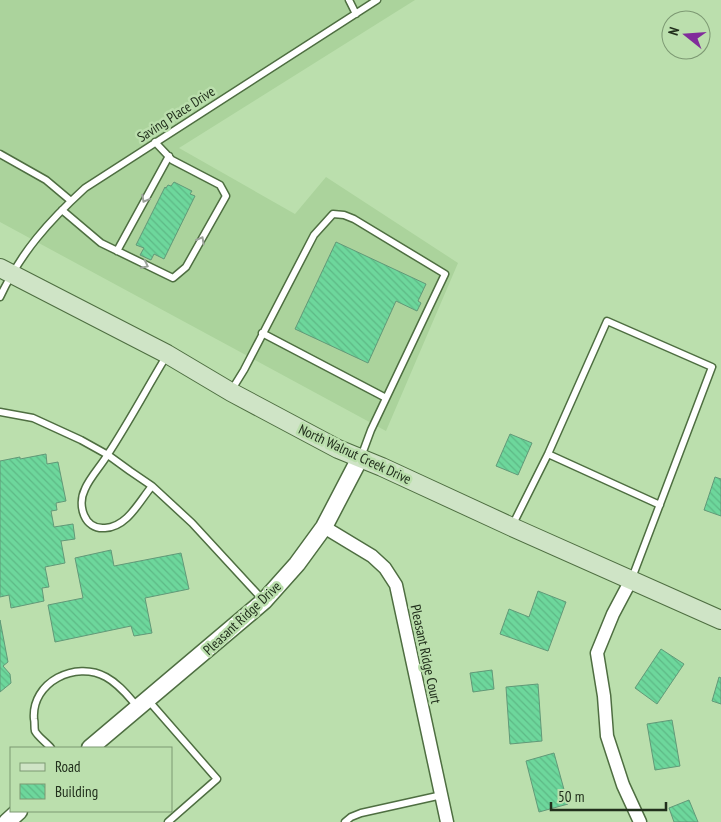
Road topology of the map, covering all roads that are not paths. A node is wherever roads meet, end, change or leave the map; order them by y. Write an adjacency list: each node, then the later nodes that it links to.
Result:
1 (349, 0): 3 (lane)
2 (377, 0): 3 (lane, Saving Place Drive)
3 (356, 14): 4 (lane, Saving Place Drive)
4 (155, 142): 6 (lane); 7 (lane, Saving Place Drive)
5 (0, 154): 7 (lane)
6 (169, 156): 9 (lane, one-way to 9); 9 (lane, one-way to 6)
7 (71, 201): 8 (lane, Saving Place Drive)
8 (62, 210): 9 (lane); 10 (lane, Saving Place Drive)
9 (117, 251)
10 (6, 271): 11 (lane, Saving Place Drive); 13 (main road, North Walnut Creek Drive)
11 (0, 297)
12 (262, 333): 14 (lane); 15 (lane); 15 (lane)
13 (167, 354): 14 (main road, North Walnut Creek Drive); 18 (lane)
14 (230, 392): 19 (main road, North Walnut Creek Drive)
15 (386, 398): 19 (lane)
16 (0, 412): 18 (lane)
17 (548, 454): 21 (lane); 21 (lane); 23 (lane)
18 (108, 455): 20 (lane); 20 (lane)
19 (360, 458): 22 (street, Pleasant Ridge Drive); 23 (main road, North Walnut Creek Drive)
20 (152, 486): 25 (lane)
21 (660, 505): 24 (lane)
22 (324, 527): 25 (street, Pleasant Ridge Drive); 30 (street, Pleasant Ridge Court)
23 (512, 527): 24 (main road, North Walnut Creek Drive)
24 (631, 580): 26 (main road, North Walnut Creek Drive); 36 (street)
25 (264, 600): 27 (street, Pleasant Ridge Drive)
26 (721, 620)
27 (143, 703): 28 (lane); 29 (street, Pleasant Ridge Drive); 33 (lane)
28 (50, 747)
29 (91, 747)
30 (442, 795): 34 (lane); 35 (street, Pleasant Ridge Court)
31 (18, 812): 32 (street)
32 (7, 822)
33 (168, 822)
34 (345, 822)
35 (447, 822)
36 (640, 822)

